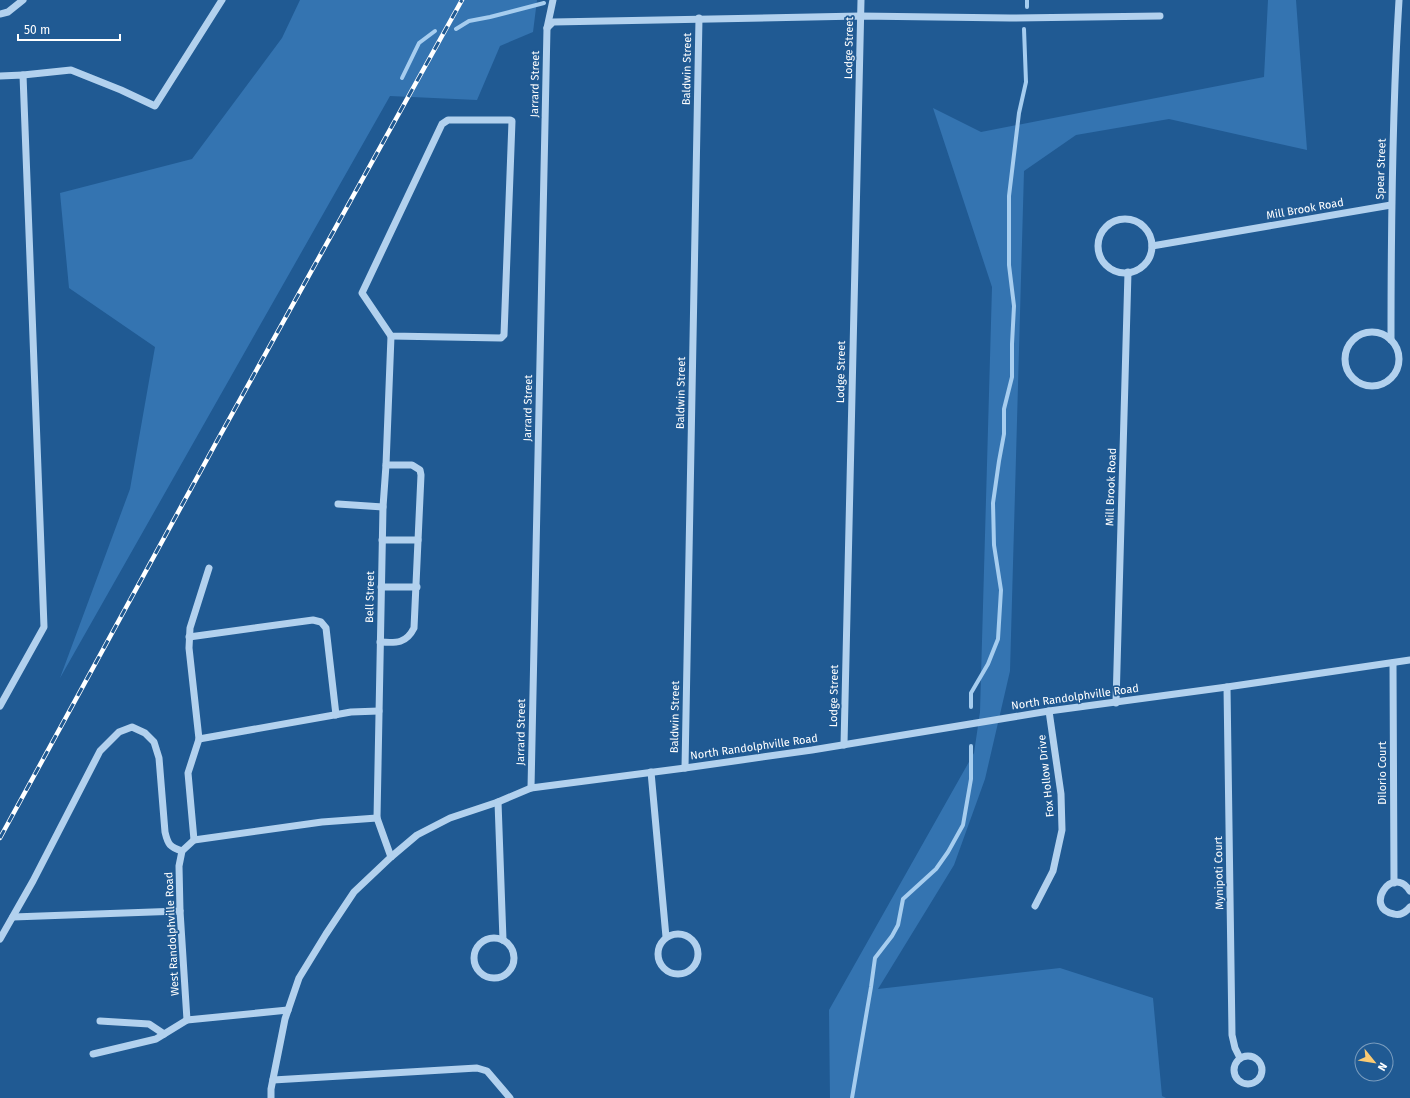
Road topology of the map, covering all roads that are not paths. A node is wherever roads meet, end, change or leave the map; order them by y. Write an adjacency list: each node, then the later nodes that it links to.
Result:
1 (23, 0): 6 (street)
2 (222, 0): 11 (street)
3 (554, 0): 10 (street, Jarrard Street)
4 (861, 0): 7 (street, Lodge Street)
5 (1399, 0): 13 (street, Spear Street)
6 (0, 14)
7 (860, 16): 8 (street); 9 (street); 37 (street, Lodge Street)
8 (1160, 16)
9 (699, 18): 10 (street); 38 (street, Baldwin Street)
10 (547, 28): 40 (street, Jarrard Street)
11 (23, 75): 12 (street); 32 (street)
12 (0, 76)
13 (1391, 205): 14 (street, Mill Brook Road); 17 (street, Spear Street)
14 (1152, 246): 15 (street); 15 (street)
15 (1128, 272): 31 (street, Mill Brook Road)
16 (391, 336): 16 (street); 18 (street, Bell Street)
17 (1391, 340): 17 (street, Spear Street)
18 (386, 465): 20 (street, Bell Street); 22 (street)
19 (338, 504): 20 (street)
20 (382, 507): 21 (street, Bell Street)
21 (382, 540): 22 (street); 24 (street, Bell Street)
22 (418, 540): 25 (street)
23 (209, 568): 26 (street)
24 (381, 587): 25 (street); 27 (street, Bell Street)
25 (416, 587): 27 (street)
26 (190, 637): 35 (street); 36 (street)
27 (380, 642): 33 (street, Bell Street)
28 (1410, 660): 29 (street, North Randolphville Road)
29 (1393, 663): 30 (street, North Randolphville Road); 46 (street, Dilorio Court)
30 (1227, 687): 31 (street, North Randolphville Road); 60 (street, Mynipoti Court)
31 (1116, 703): 34 (street, North Randolphville Road)
32 (0, 706)
33 (379, 710): 35 (street); 42 (street, Bell Street)
34 (1049, 711): 37 (street, North Randolphville Road); 48 (street, Fox Hollow Drive)
35 (336, 715): 36 (street)
36 (199, 739): 43 (street)
37 (844, 745): 38 (street, North Randolphville Road)
38 (685, 768): 39 (street, North Randolphville Road)
39 (651, 772): 40 (street, North Randolphville Road); 52 (street)
40 (531, 788): 41 (street, North Randolphville Road)
41 (498, 802): 45 (street, North Randolphville Road); 54 (street)
42 (377, 818): 43 (street); 45 (street, Bell Street)
43 (194, 840): 44 (street)
44 (182, 850): 50 (street, West Randolphville Road); 51 (street)
45 (391, 857): 55 (street, North Randolphville Road)
46 (1394, 883): 47 (street); 49 (street)
47 (1410, 890)
48 (1035, 906)
49 (1410, 907)
50 (180, 911): 51 (street); 56 (street, West Randolphville Road)
51 (12, 917): 53 (street)
52 (666, 938): 52 (street)
53 (0, 939)
54 (503, 940): 54 (street)
55 (288, 1010): 56 (street); 61 (street, North Randolphville Road)
56 (187, 1020): 58 (street)
57 (100, 1021): 58 (street)
58 (164, 1034): 59 (street)
59 (93, 1054)
60 (1240, 1058): 60 (street)
61 (273, 1080): 62 (street, North Randolphville Road); 63 (street)
62 (271, 1098)
63 (510, 1098)

